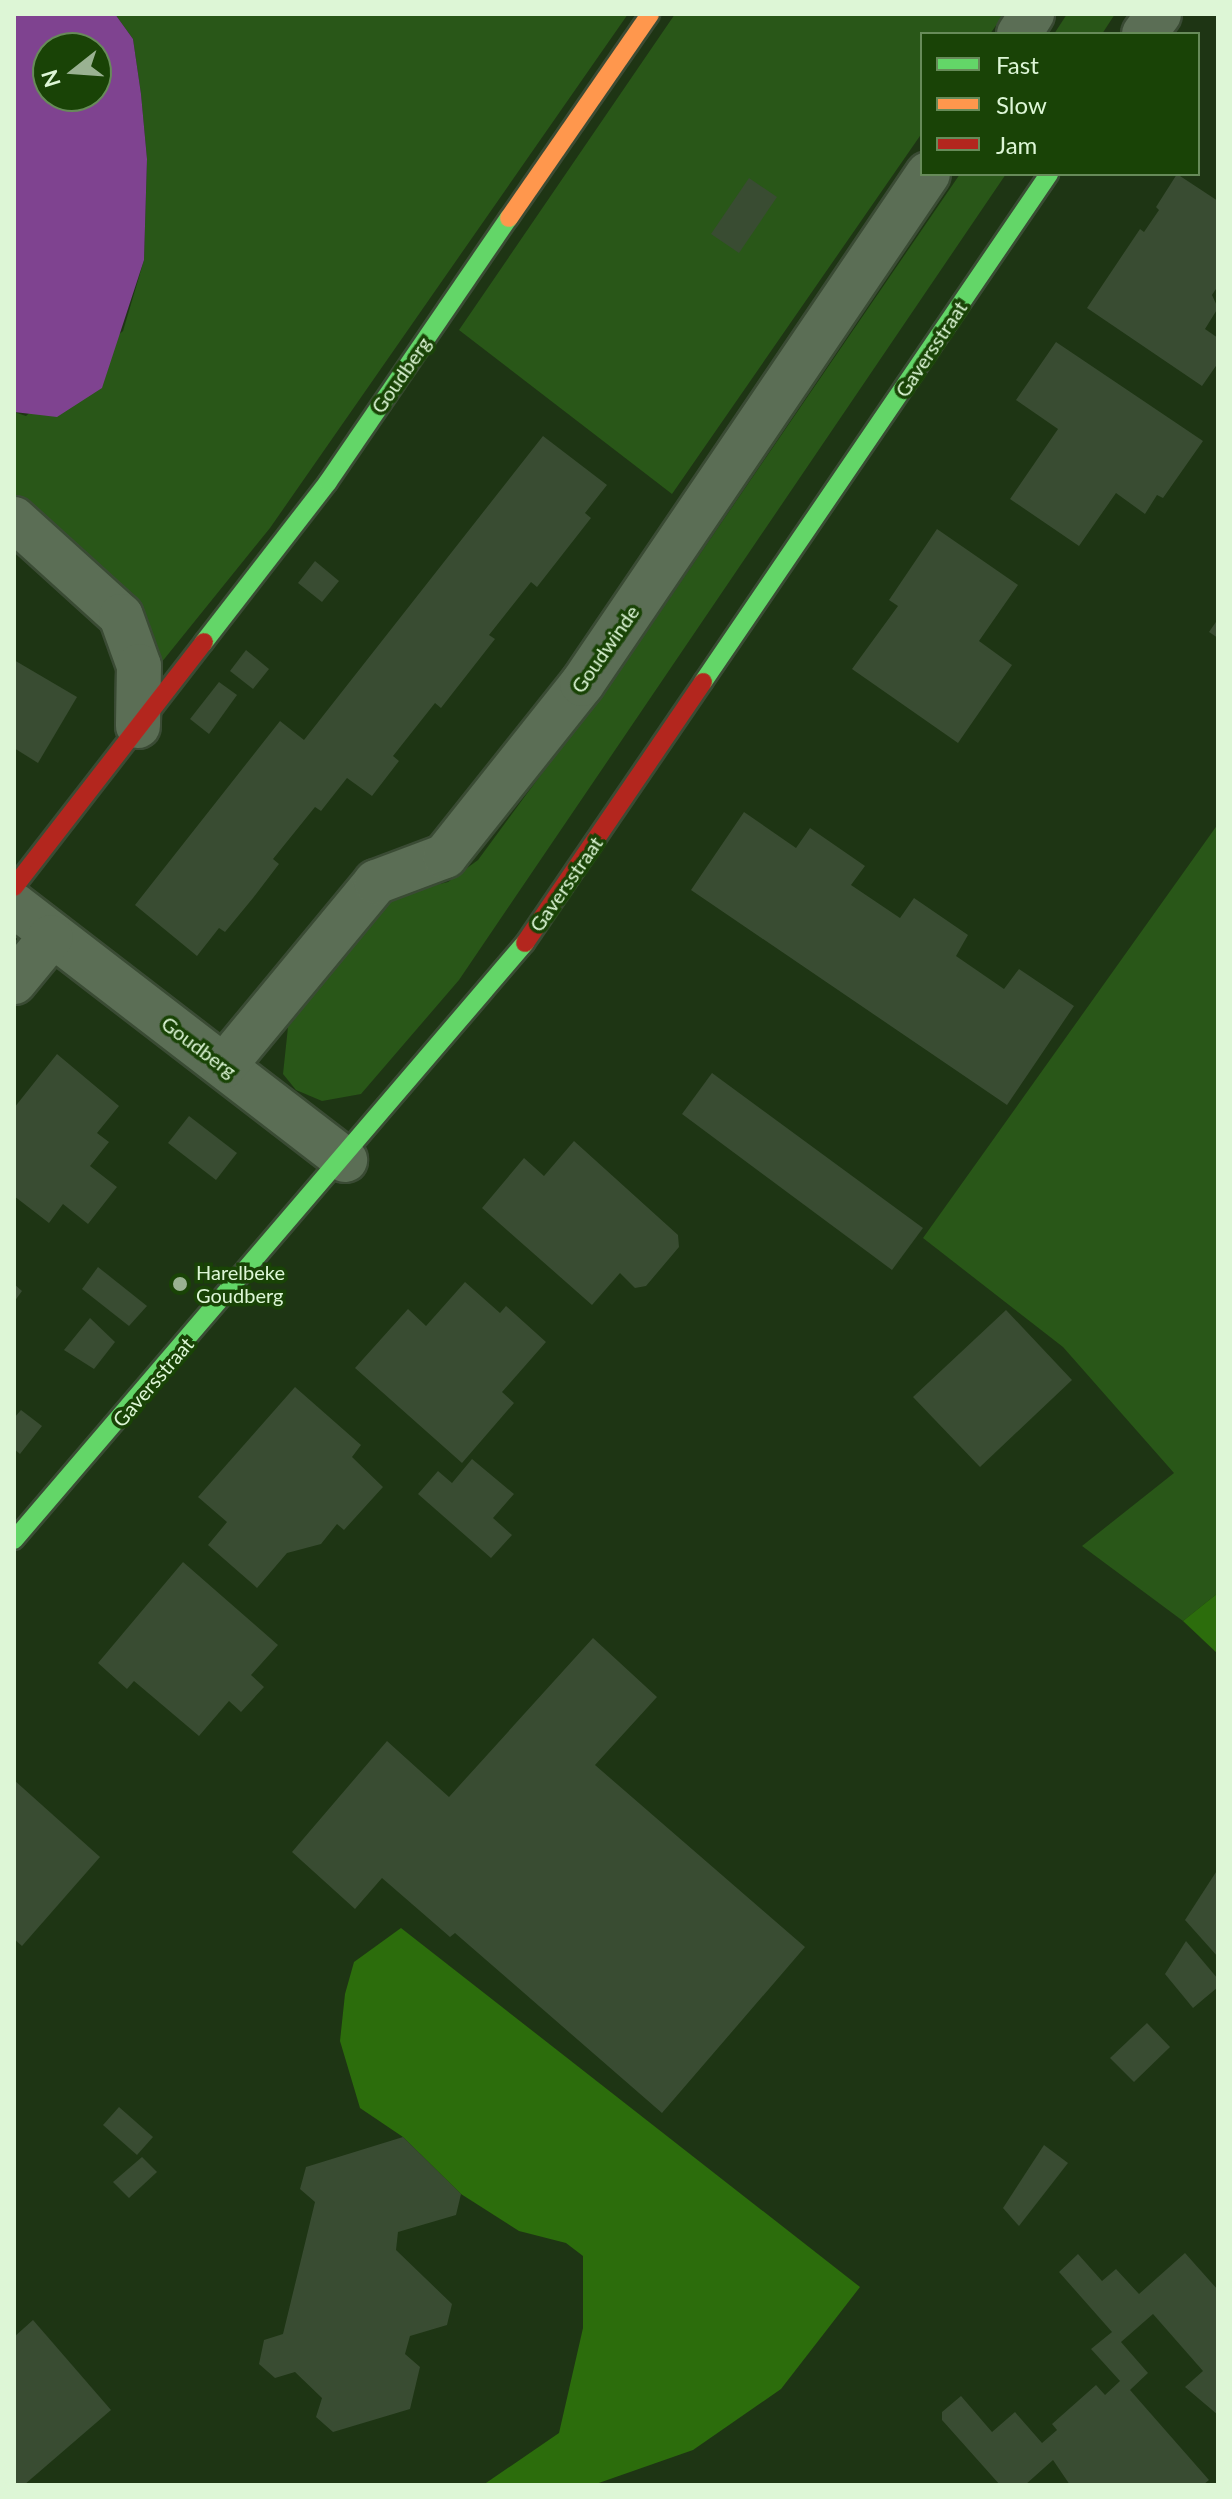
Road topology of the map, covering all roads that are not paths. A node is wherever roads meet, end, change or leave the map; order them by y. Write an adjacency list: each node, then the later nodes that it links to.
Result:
1 (650, 14): 9 (street, Goudberg)
2 (1032, 14): 4 (street)
3 (1159, 14): 5 (street)
4 (1020, 32)
5 (1146, 32)
6 (927, 176): 14 (street, Goudwinde)
7 (1048, 176): 15 (street, Gaversstraat)
8 (14, 519): 9 (street)
9 (138, 726): 10 (street, Goudberg)
10 (14, 887)
11 (14, 905): 12 (street, Goudberg)
12 (51, 937): 13 (street); 14 (street, Goudberg)
13 (14, 982)
14 (224, 1066): 15 (street, Goudberg)
15 (345, 1160): 16 (street, Gaversstraat)
16 (14, 1540)

